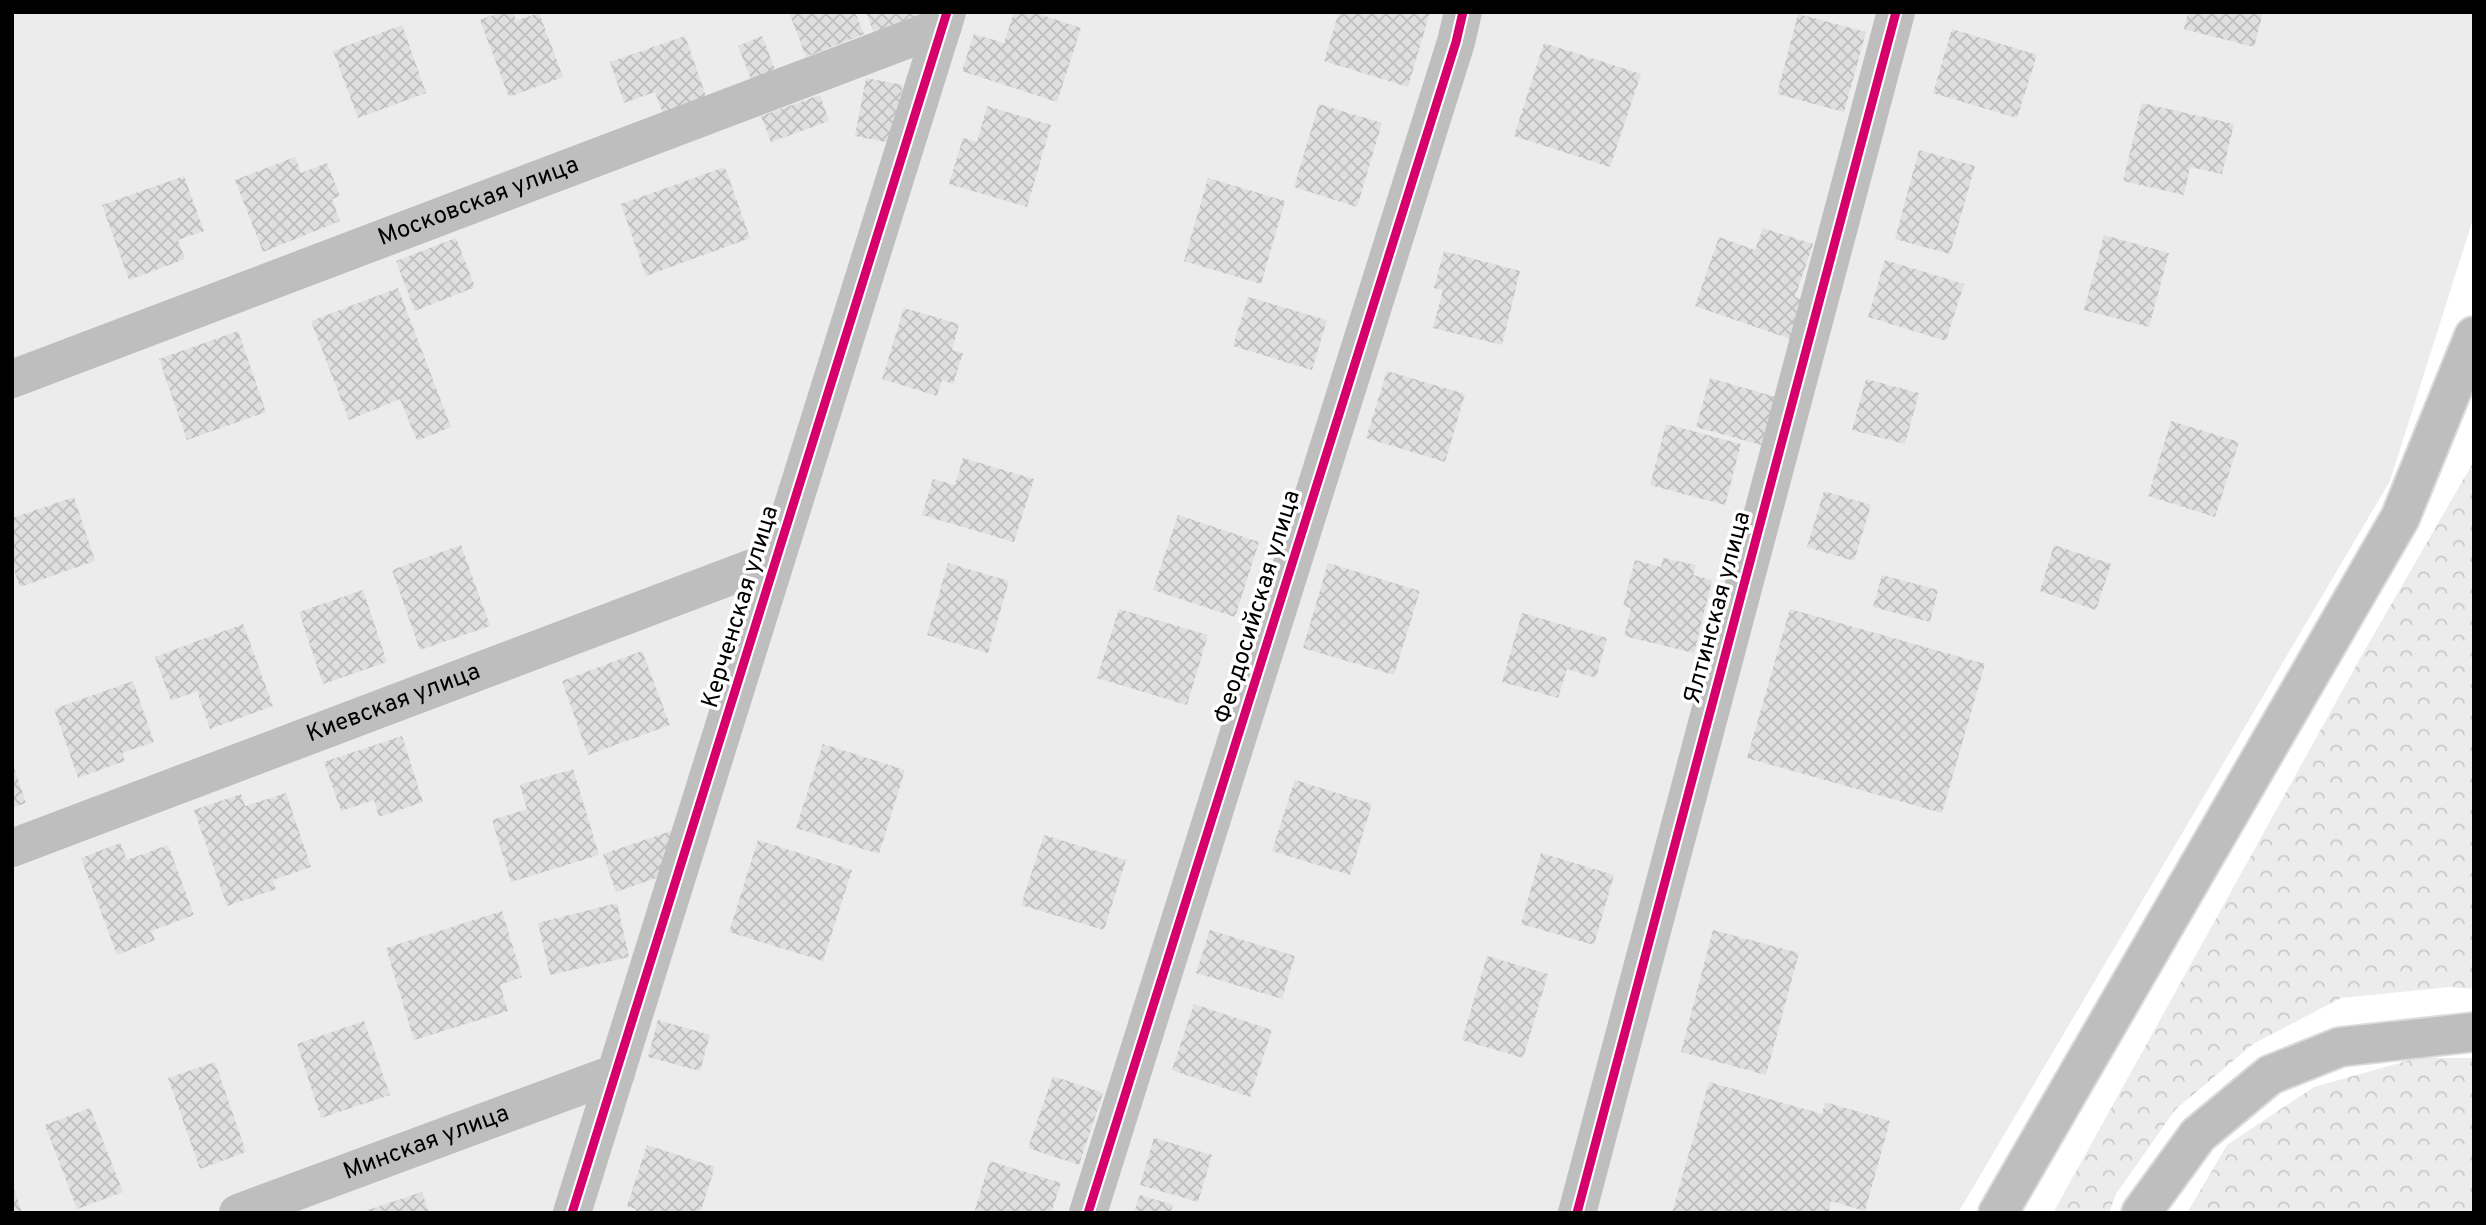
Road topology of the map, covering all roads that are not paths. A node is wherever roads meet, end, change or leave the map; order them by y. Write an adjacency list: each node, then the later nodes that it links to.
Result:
1 (1463, 12): 12 (street, Феодосийская улица)
2 (1896, 12): 13 (street, Ялтинская улица)
3 (945, 19): 5 (street, Московская улица); 6 (street, Керченская улица)
4 (2474, 336): 14 (street)
5 (12, 379)
6 (776, 559): 7 (street, Киевская улица); 9 (street, Керченская улица)
7 (12, 848)
8 (2474, 1032): 15 (street)
9 (616, 1073): 10 (street, Минская улица); 11 (street, Керченская улица)
10 (238, 1213)
11 (572, 1213)
12 (1088, 1213)
13 (1577, 1213)
14 (1998, 1213)
15 (2141, 1213)

